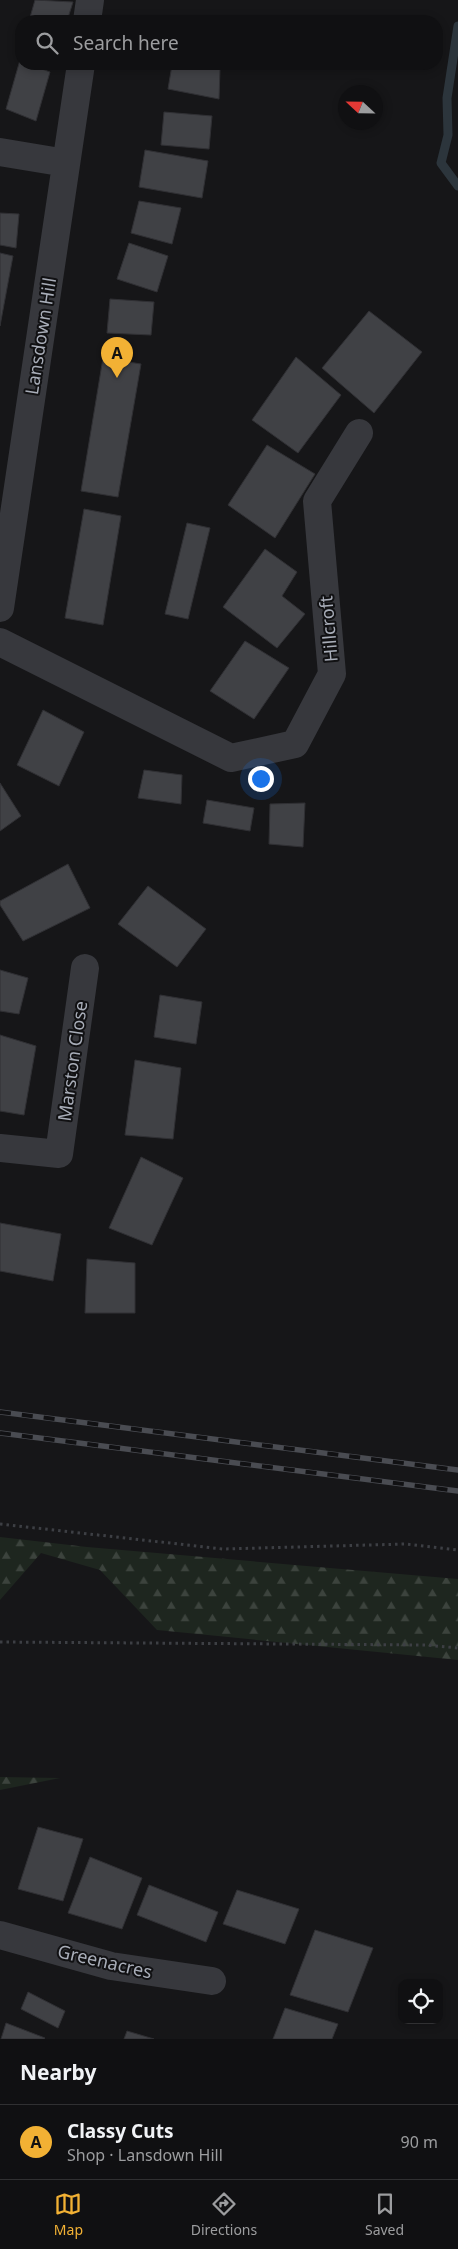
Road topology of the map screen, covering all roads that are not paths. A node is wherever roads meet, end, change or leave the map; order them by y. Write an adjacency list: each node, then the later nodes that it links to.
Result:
1 (90, 0): 2 (street)
2 (88, 15)
3 (79, 70): 5 (street, Lansdown Hill)
4 (0, 152): 5 (street)
5 (66, 163): 7 (street, Lansdown Hill)
6 (359, 433): 9 (street, Hillcroft)
7 (9, 473): 8 (street, Lansdown Hill)
8 (0, 608)
9 (0, 642)
10 (85, 968): 11 (street, Marston Close)
11 (0, 1148)
12 (0, 1935): 13 (street, Greenacres)
13 (212, 1982)

